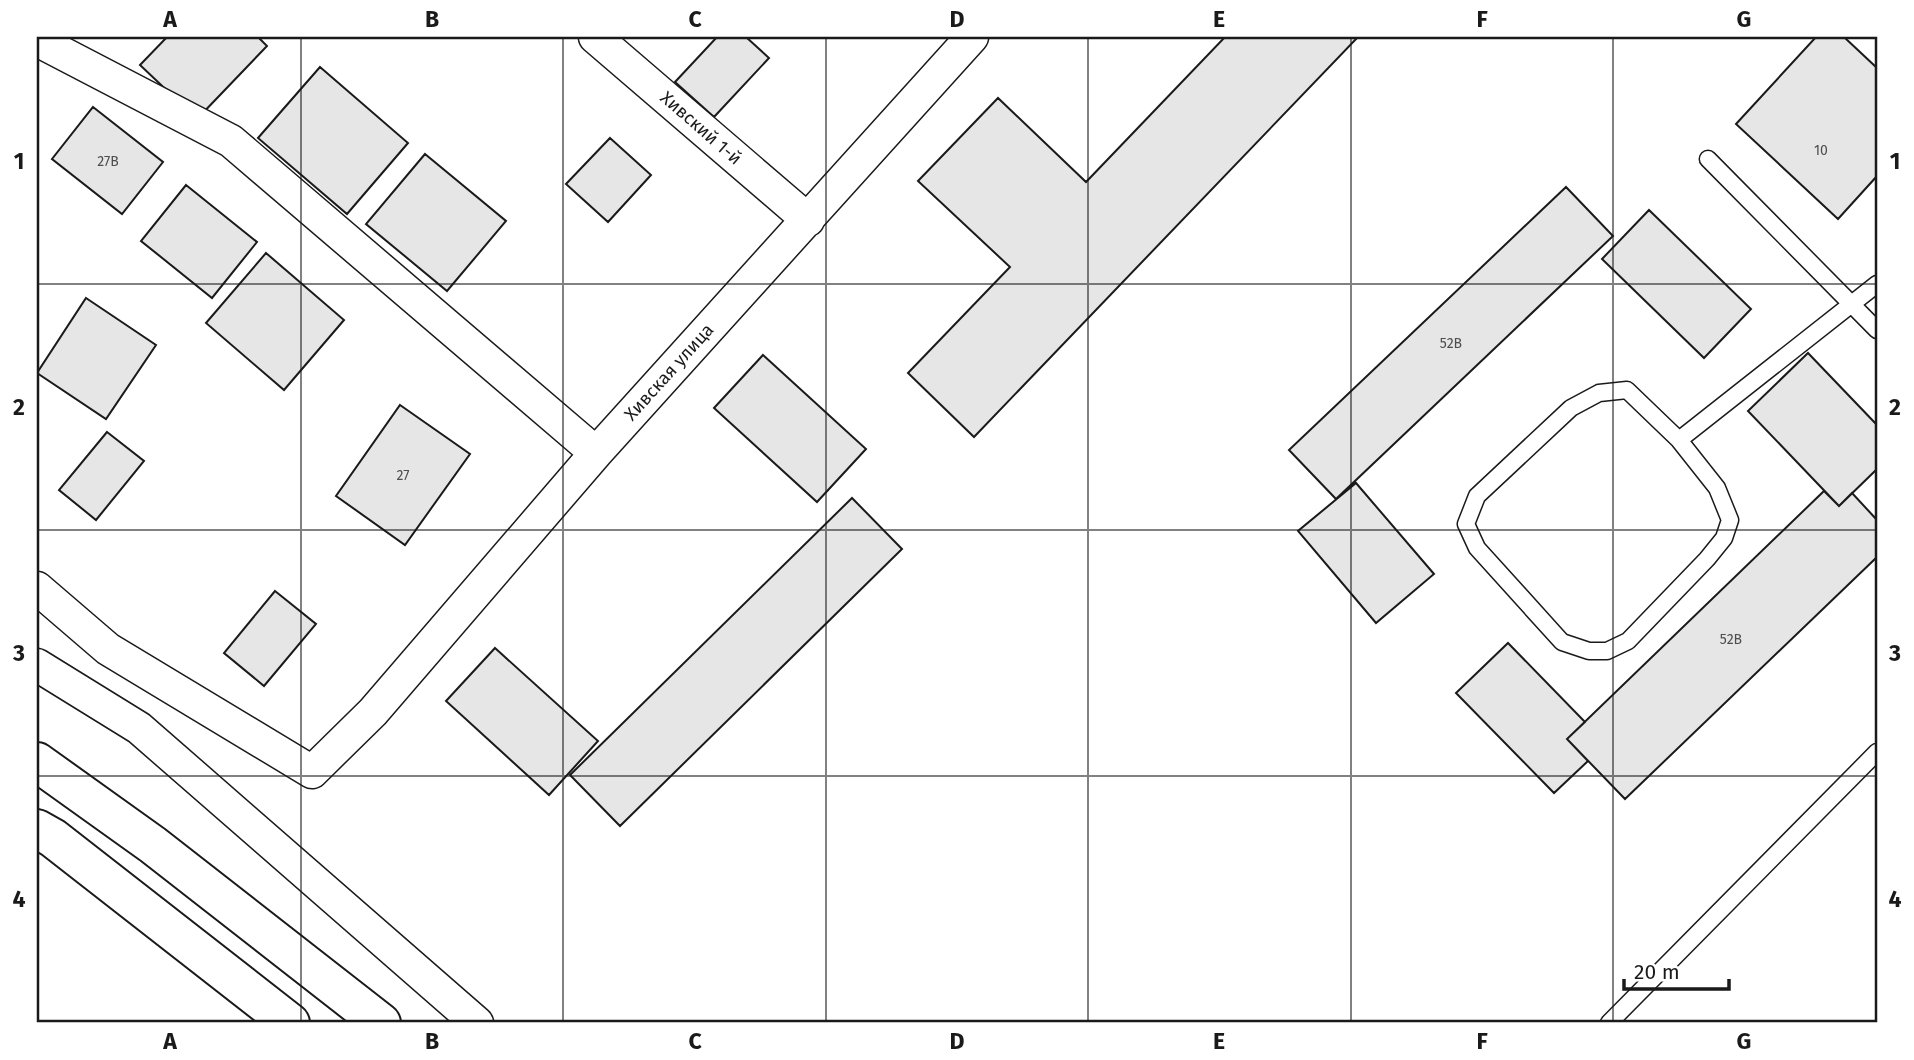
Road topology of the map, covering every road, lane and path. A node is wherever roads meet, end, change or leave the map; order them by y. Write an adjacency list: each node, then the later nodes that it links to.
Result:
1 (595, 37): 5 (street, Хивский 1-й)
2 (971, 37): 5 (street, Хивская улица)
3 (37, 40): 10 (street)
4 (1708, 159): 7 (lane)
5 (808, 220): 10 (street, Хивская улица)
6 (1877, 284): 7 (lane)
7 (1849, 304): 8 (lane); 9 (lane)
8 (1877, 330)
9 (1679, 440): 9 (lane)
10 (596, 453): 11 (street, Хивская улица)
11 (37, 588)
12 (37, 665): 18 (street)
13 (1877, 752): 19 (lane)
14 (37, 762): 17 (main road)
15 (37, 829): 16 (main road)
16 (290, 1023)
17 (381, 1023)
18 (477, 1023)
19 (1609, 1023)

